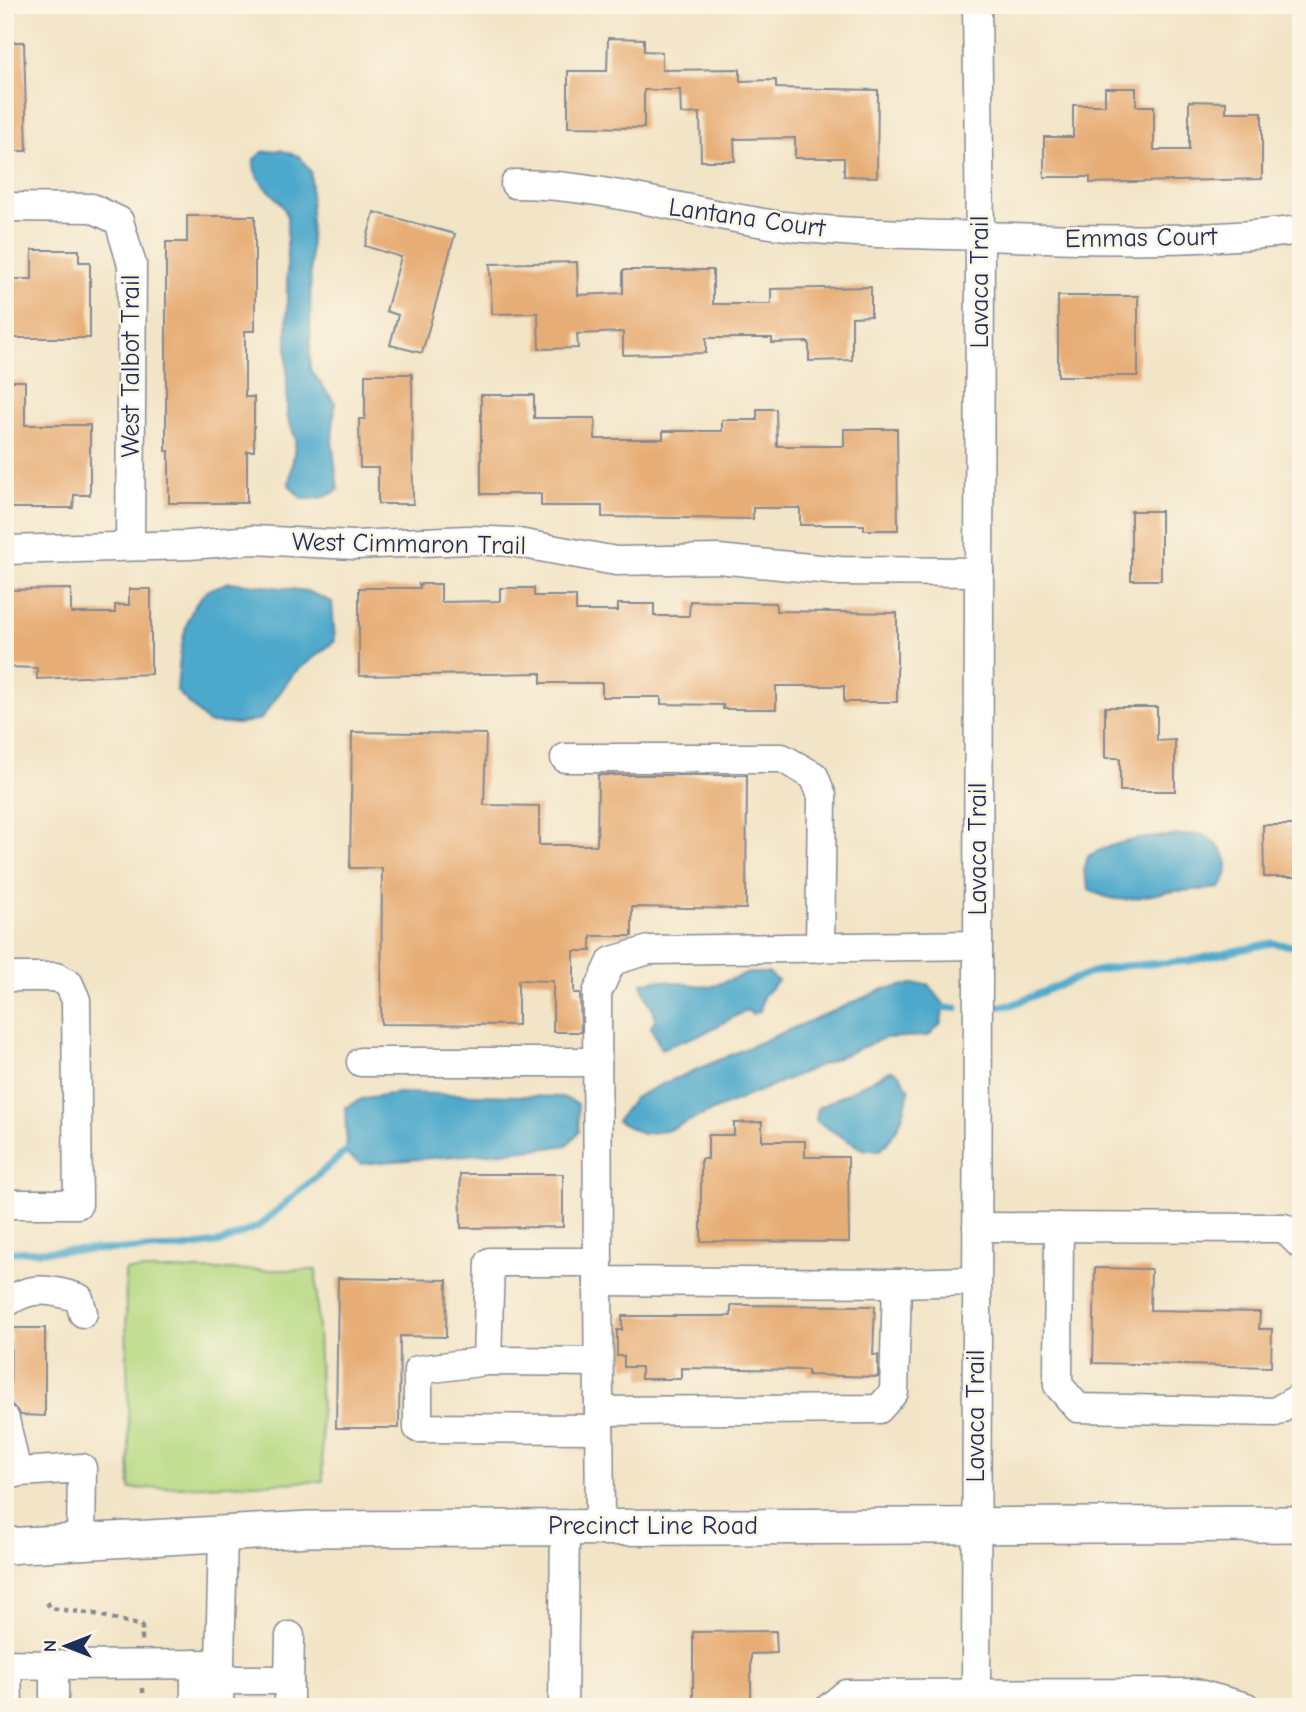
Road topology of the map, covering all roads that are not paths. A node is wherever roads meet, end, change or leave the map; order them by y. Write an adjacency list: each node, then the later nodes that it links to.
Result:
1 (977, 5): 5 (street, Lavaca Trail)
2 (515, 184): 5 (street, Lantana Court)
3 (5, 207): 6 (street, West Talbot Trail)
4 (1301, 230): 5 (street, Emmas Court)
5 (980, 236): 8 (street, Lavaca Trail)
6 (130, 545): 7 (street, West Cimmaron Trail); 8 (street, West Cimmaron Trail)
7 (5, 550)
8 (979, 572): 10 (street, Lavaca Trail)
9 (565, 758): 11 (street)
10 (978, 945): 11 (street); 16 (street, Lavaca Trail)
11 (821, 948): 14 (street)
12 (5, 978): 15 (street)
13 (360, 1062): 14 (street)
14 (597, 1062): 19 (street)
15 (5, 1204)
16 (977, 1227): 17 (street); 20 (street, Lavaca Trail)
17 (1059, 1227): 18 (street); 26 (street)
18 (1301, 1245)
19 (598, 1271): 21 (street); 24 (street); 25 (street)
20 (976, 1280): 21 (street); 31 (street, Lavaca Trail)
21 (897, 1283): 28 (street)
22 (5, 1304): 23 (street)
23 (83, 1313)
24 (487, 1361): 25 (street); 28 (street)
25 (598, 1362): 28 (street)
26 (1301, 1397)
27 (5, 1419): 29 (street)
28 (598, 1420): 32 (street)
29 (11, 1473): 35 (street)
30 (1301, 1524): 31 (main road, Precinct Line Road)
31 (976, 1525): 32 (main road, Precinct Line Road); 42 (street, Lavaca Trail)
32 (600, 1526): 33 (main road, Precinct Line Road)
33 (565, 1527): 34 (main road, Precinct Line Road); 47 (street)
34 (223, 1534): 35 (main road, Precinct Line Road); 40 (street)
35 (81, 1541): 36 (main road, Precinct Line Road)
36 (5, 1546)
37 (290, 1636): 41 (street)
38 (6, 1664): 39 (street); 44 (street)
39 (54, 1665): 40 (street); 45 (street)
40 (214, 1679): 41 (street); 46 (street)
41 (289, 1693)
42 (976, 1693): 43 (street); 48 (street)
43 (1166, 1700): 49 (street)
44 (8, 1707)
45 (54, 1707)
46 (195, 1707)
47 (563, 1707)
48 (830, 1707)
49 (1245, 1707)

